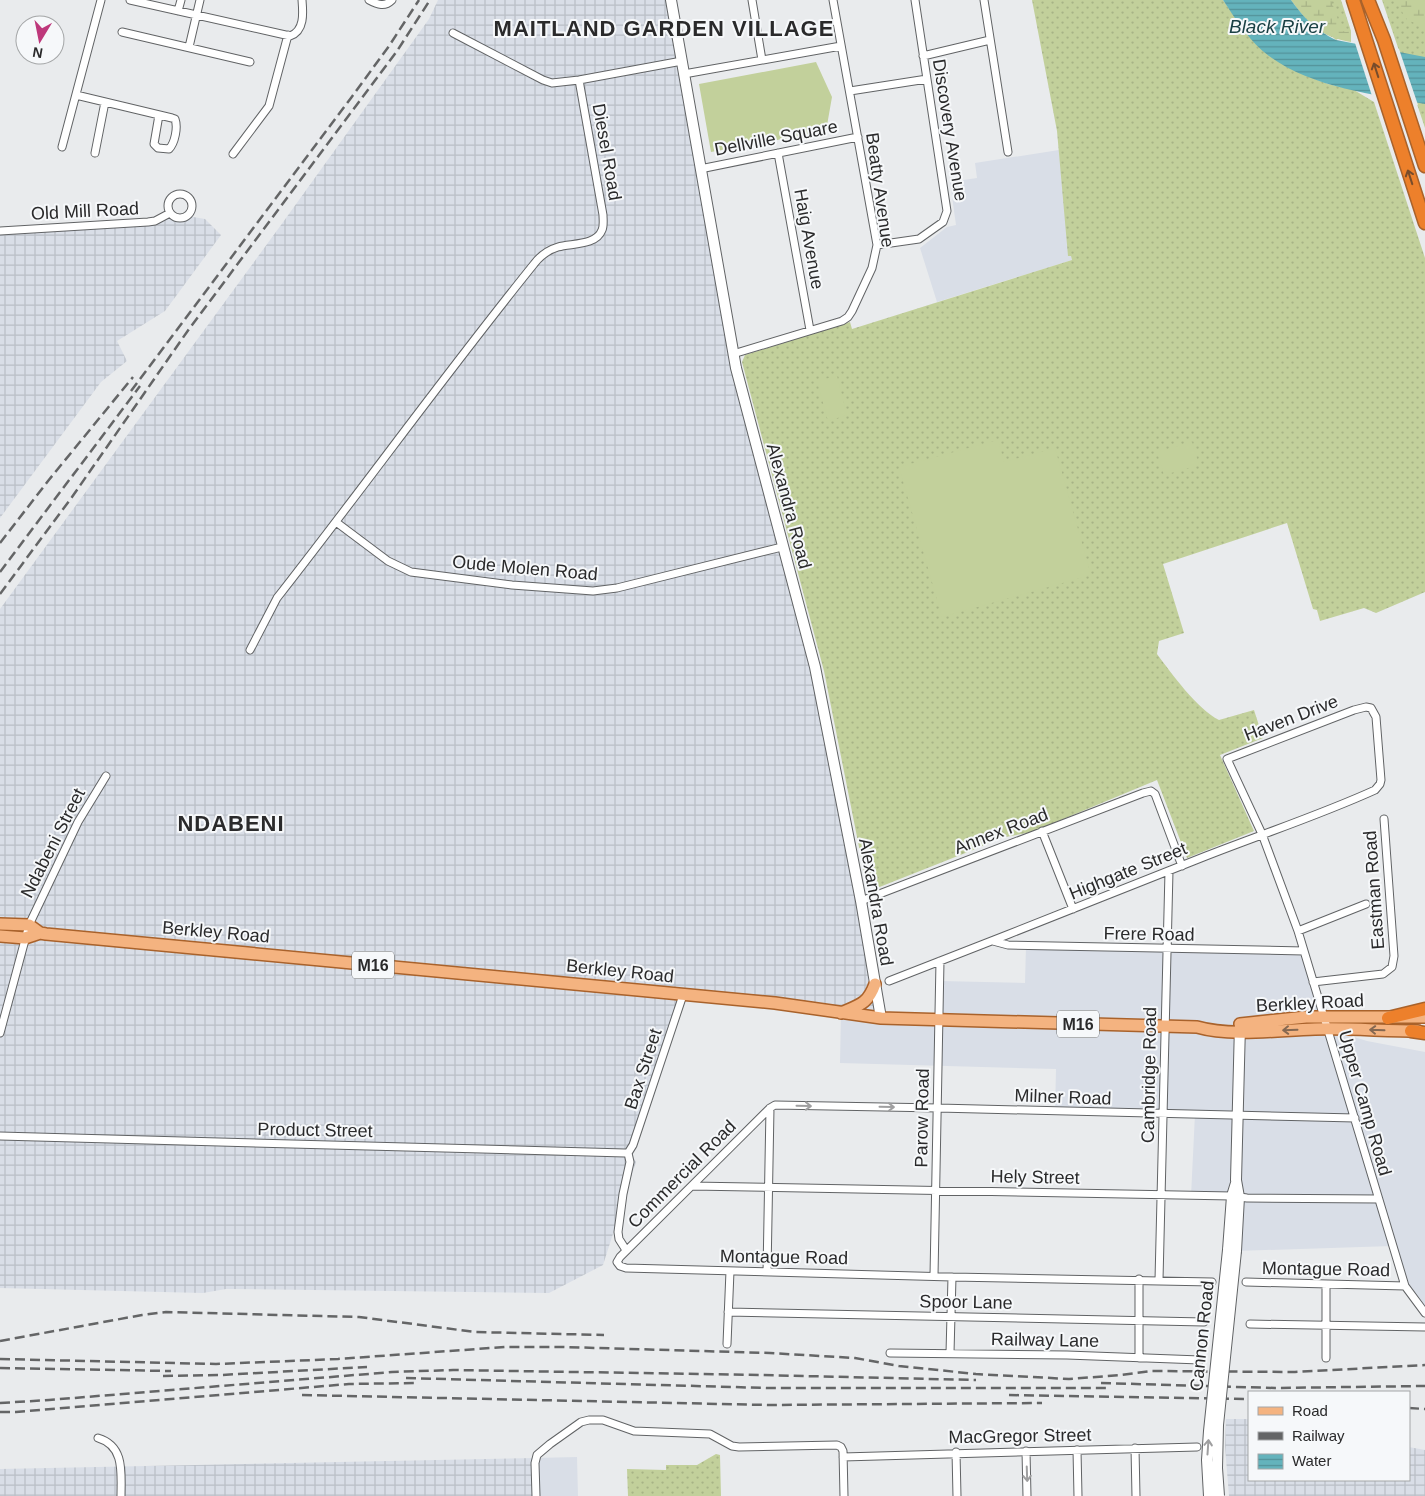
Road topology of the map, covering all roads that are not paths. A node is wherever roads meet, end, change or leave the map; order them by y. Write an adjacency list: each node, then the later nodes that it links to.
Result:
1 (101, 0): 31 (street)
2 (130, 0): 15 (street)
3 (180, 0): 15 (street)
4 (200, 0): 16 (street)
5 (302, 0): 19 (street)
6 (369, 0): 7 (street)
7 (392, 0)
8 (671, 0): 25 (street, Alexandra Road)
9 (752, 0): 24 (street)
10 (833, 0): 21 (street, Beatty Avenue)
11 (915, 0): 23 (street, Discovery Avenue)
12 (984, 0): 20 (street)
13 (1353, 0): 43 (highway, one-way to 13)
14 (1368, 0): 40 (highway)
15 (178, 11): 16 (street)
16 (196, 15): 19 (street); 22 (street)
17 (122, 32): 22 (street)
18 (453, 33): 29 (street)
19 (288, 36): 39 (street)
20 (990, 40): 23 (street); 36 (street)
21 (841, 46): 24 (street); 30 (street, Beatty Avenue)
22 (189, 47): 26 (street)
23 (923, 56): 28 (street, Discovery Avenue)
24 (762, 60): 27 (street)
25 (682, 61): 27 (street, Alexandra Road); 29 (street)
26 (250, 62)
27 (684, 74): 41 (street, Alexandra Road)
28 (927, 79): 30 (street); 45 (street, Discovery Avenue)
29 (579, 80): 48 (street, Diesel Road)
30 (850, 91): 34 (street, Beatty Avenue)
31 (76, 95): 32 (street); 35 (street)
32 (105, 102): 33 (street); 37 (street)
33 (159, 115): 33 (street)
34 (858, 137): 38 (street, Dellville Square); 45 (street, Beatty Avenue)
35 (62, 147)
36 (1008, 152)
37 (95, 153)
38 (778, 153): 41 (street, Dellville Square); 46 (street, Haig Avenue)
39 (233, 154)
40 (1425, 166)
41 (700, 169): 47 (street, Alexandra Road)
42 (170, 213): 44 (street, Old Mill Road)
43 (1425, 223)
44 (0, 231)
45 (877, 245): 46 (street, Beatty Avenue)
46 (810, 330): 47 (street, Beatty Avenue)
47 (733, 354): 49 (street, Alexandra Road)
48 (336, 522): 49 (street, Oude Molen Road); 50 (street)
49 (782, 547): 59 (street, Alexandra Road)
50 (250, 650)
51 (1226, 758): 53 (street, Haven Drive); 56 (street, Upper Camp Road)
52 (106, 776): 63 (street, Ndabeni Street)
53 (1378, 788): 56 (street, Highgate Street)
54 (1384, 819): 73 (street, Eastman Road)
55 (1042, 831): 57 (street, Annex Road); 59 (street, Annex Road); 61 (street)
56 (1262, 834): 57 (street, Highgate Street); 64 (street, Upper Camp Road)
57 (1182, 866): 58 (street, Highgate Street)
58 (1168, 871): 61 (street, Highgate Street); 69 (street, Cambridge Road)
59 (861, 900): 74 (street, Alexandra Road)
60 (1366, 904): 64 (street)
61 (1073, 910): 68 (street, Highgate Street)
62 (0, 924): 63 (main road)
63 (29, 926): 65 (main road); 67 (street, Ndabeni Street)
64 (1298, 932): 70 (street, Upper Camp Road)
65 (40, 934): 67 (main road, Berkley Road / M16); 77 (main road, Berkley Road / M16)
66 (0, 936): 67 (main road, Berkley Road / M16)
67 (25, 938): 76 (street, Ndabeni Street)
68 (993, 941): 69 (street, Frere Road); 71 (street, Highgate Street)
69 (1167, 949): 70 (street, Frere Road); 85 (street, Cambridge Road)
70 (1304, 951): 73 (street, Upper Camp Road)
71 (940, 961): 72 (street, Highgate Street); 84 (street, Parow Road)
72 (889, 981)
73 (1313, 982): 80 (street, Upper Camp Road)
74 (875, 984): 79 (main road); 82 (street, Alexandra Road)
75 (0, 994): 76 (street)
76 (10, 994): 90 (street, Ndabeni Street)
77 (683, 995): 79 (main road, Berkley Road / M16); 97 (street, Bax Street)
78 (1425, 1009): 83 (highway)
79 (841, 1013): 82 (main road, Berkley Road / M16)
80 (1324, 1017): 83 (main road, Berkley Road / M16); 86 (main road, Berkley Road / M16); 87 (street, Upper Camp Road)
81 (1425, 1017): 83 (main road, Berkley Road / M16)
82 (881, 1018): 84 (main road, Berkley Road / M16)
83 (1388, 1018)
84 (939, 1021): 85 (main road, Berkley Road / M16); 92 (street, Parow Road)
85 (1165, 1026): 86 (main road, Berkley Road / M16); 93 (street, Cambridge Road)
86 (1240, 1028): 87 (main road, Berkley Road / M16, one-way to 86); 94 (street, Cannon Road)
87 (1328, 1029): 88 (main road, Berkley Road / M16, one-way to 87); 95 (street, Upper Camp Road)
88 (1411, 1031): 89 (highway)
89 (1425, 1032)
90 (0, 1033)
91 (770, 1108): 92 (street, Milner Road, one-way to 92); 98 (street, Commercial Road); 99 (street)
92 (938, 1108): 93 (street, Milner Road); 100 (street, Parow Road)
93 (1163, 1114): 94 (street, Milner Road); 101 (street, Cambridge Road)
94 (1238, 1115): 95 (street, Milner Road); 102 (street, Cannon Road)
95 (1355, 1118): 103 (street, Upper Camp Road)
96 (0, 1136): 97 (street, Product Street)
97 (629, 1152): 104 (street, Bax Street)
98 (692, 1186): 99 (street, Hely Street); 104 (street, Commercial Road)
99 (770, 1186): 100 (street, Hely Street); 108 (street)
100 (936, 1190): 101 (street, Hely Street); 109 (street, Parow Road)
101 (1161, 1195): 102 (street, Hely Street); 112 (street, Cambridge Road)
102 (1236, 1197): 103 (street, Hely Street); 105 (street, Cannon Road)
103 (1378, 1199): 116 (street, Upper Camp Road)
104 (626, 1250): 106 (street, Commercial Road)
105 (1232, 1250): 145 (street, Cannon Road, one-way to 105, bridge); 146 (street, Cannon Road, bridge)
106 (618, 1262): 107 (street, Montague Road)
107 (730, 1271): 108 (street, Montague Road); 117 (street)
108 (767, 1272): 109 (street, Montague Road)
109 (934, 1276): 110 (street, Montague Road)
110 (952, 1277): 111 (street, Montague Road); 119 (street)
111 (1139, 1279): 112 (street, Montague Road); 120 (street)
112 (1160, 1280): 113 (street, Montague Road)
113 (1212, 1282)
114 (1246, 1282): 115 (street, Montague Road)
115 (1326, 1284): 116 (street, Montague Road); 123 (street)
116 (1405, 1286): 118 (street, Upper Camp Road)
117 (728, 1312): 119 (street, Spoor Lane); 125 (street)
118 (1425, 1313)
119 (951, 1316): 120 (street, Spoor Lane); 127 (street)
120 (1138, 1320): 121 (street, Spoor Lane); 128 (street)
121 (1204, 1322)
122 (1250, 1324): 123 (street)
123 (1326, 1325): 124 (street); 129 (street)
124 (1425, 1327)
125 (727, 1344)
126 (890, 1353): 127 (street, Railway Lane)
127 (950, 1353): 128 (street, Railway Lane)
128 (1139, 1358): 130 (street, Railway Lane)
129 (1326, 1358)
130 (1200, 1360)
131 (98, 1438): 138 (street)
132 (1197, 1447): 133 (street, MacGregor Street)
133 (1135, 1448): 134 (street, MacGregor Street); 144 (street)
134 (1077, 1450): 135 (street, MacGregor Street); 143 (street)
135 (1026, 1451): 136 (street, MacGregor Street); 142 (street, one-way to 142)
136 (956, 1452): 137 (street, MacGregor Street); 141 (street)
137 (843, 1457): 139 (street); 140 (street)
138 (121, 1496)
139 (536, 1496)
140 (844, 1496)
141 (957, 1496)
142 (1027, 1496)
143 (1078, 1496)
144 (1136, 1496)
145 (1209, 1496)
146 (1219, 1496)

